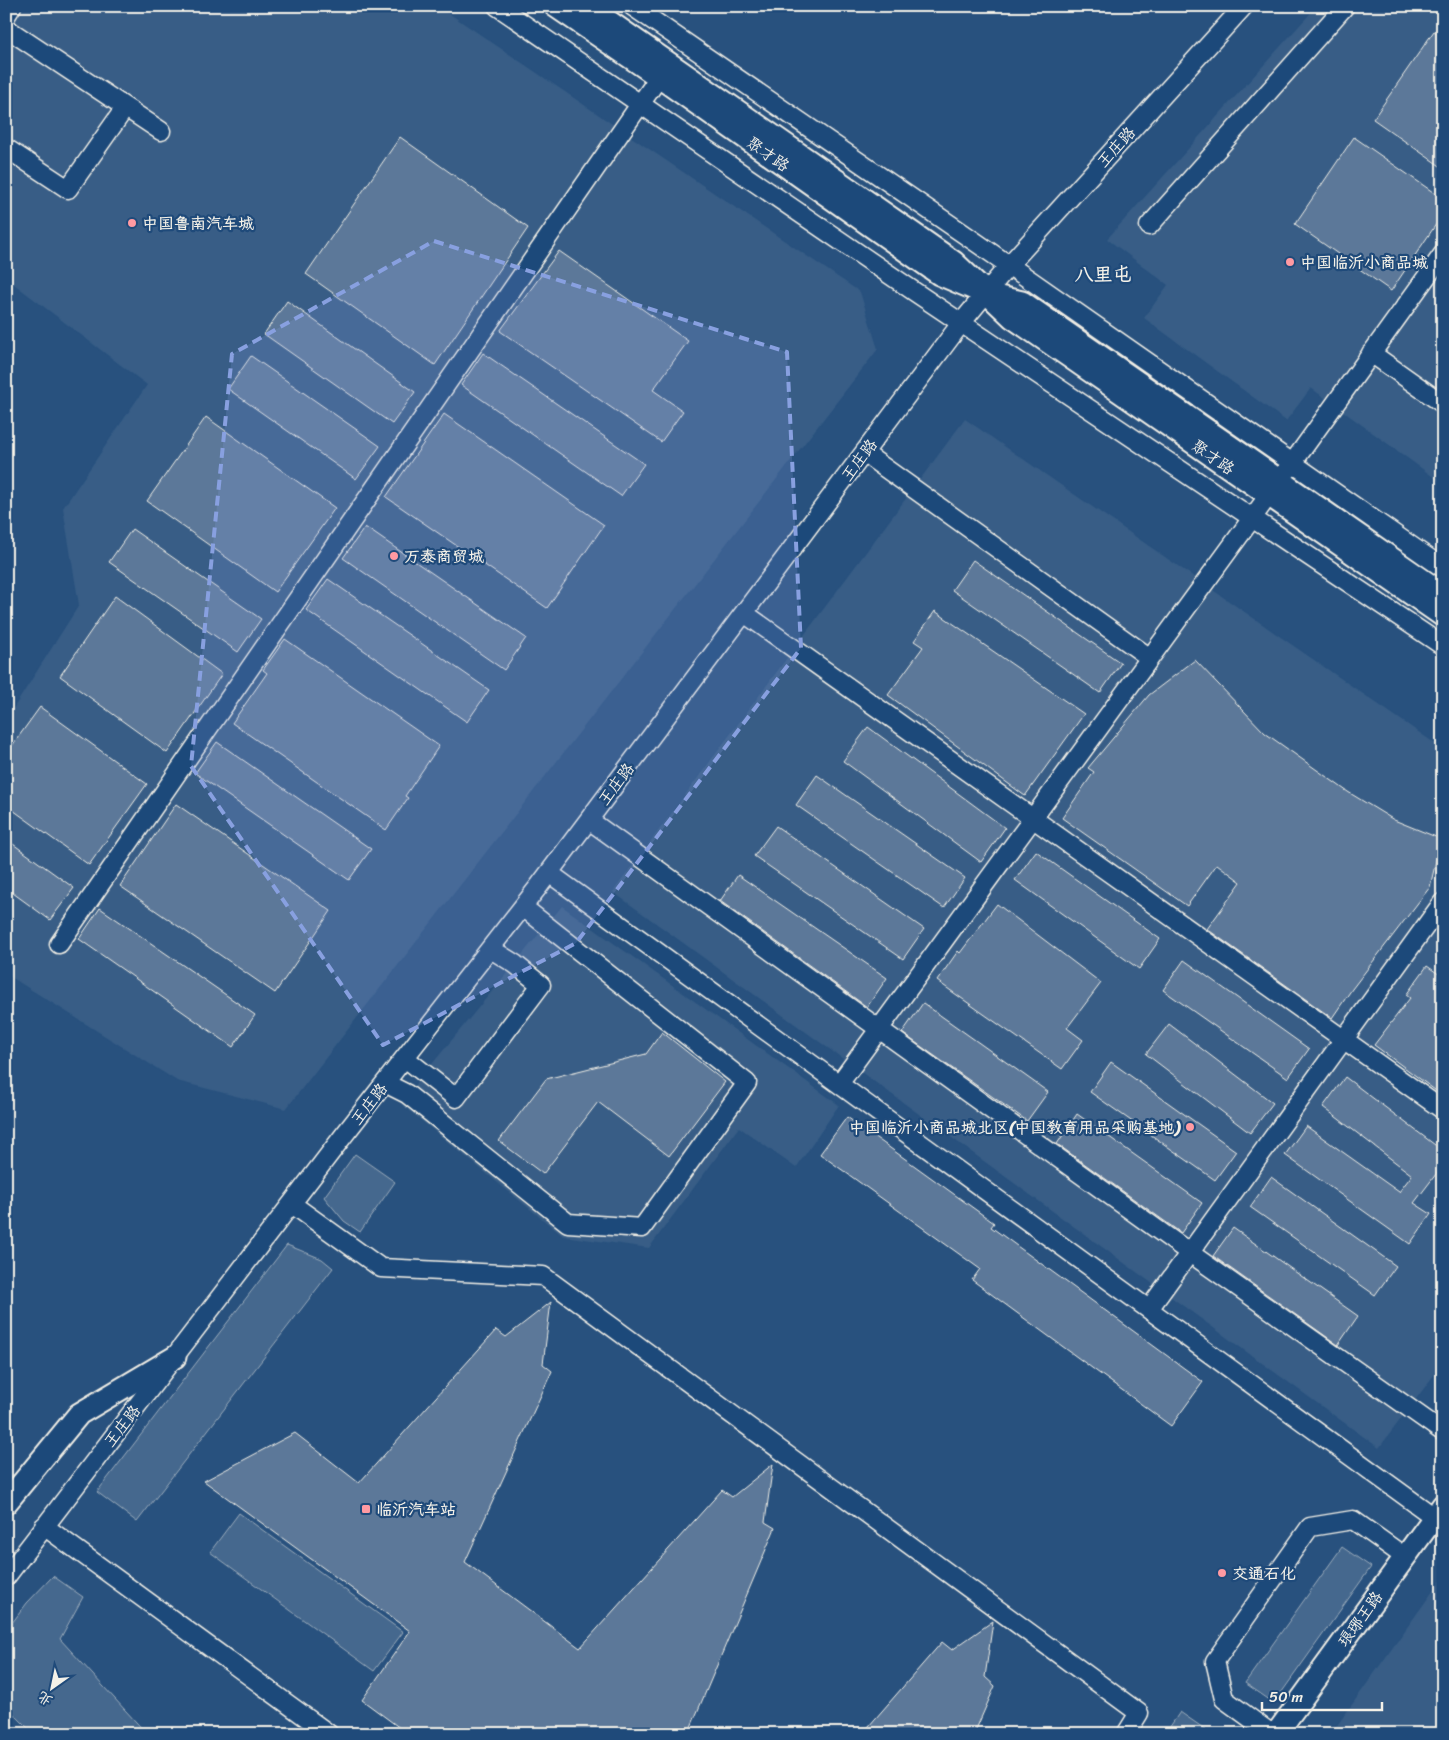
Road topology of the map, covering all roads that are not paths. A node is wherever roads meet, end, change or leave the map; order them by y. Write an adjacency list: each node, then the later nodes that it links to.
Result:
1 (12, 6): 8 (street)
2 (497, 6): 11 (street)
3 (555, 6): 10 (main road, 聚才路)
4 (587, 6): 18 (main road, 聚才路)
5 (632, 6): 17 (street)
6 (1244, 6): 17 (street, 王庄路)
7 (1344, 6): 15 (street)
8 (6, 16)
9 (6, 28): 12 (street)
10 (659, 77): 11 (street); 18 (main road, 聚才路)
11 (640, 103): 19 (street); 37 (street)
12 (125, 108): 13 (street); 14 (street)
13 (161, 132)
14 (6, 148)
15 (1149, 226)
16 (1443, 254): 20 (street)
17 (1009, 265): 18 (street, 王庄路); 23 (street)
18 (986, 294): 19 (street, 王庄路); 24 (main road, 聚才路)
19 (962, 322): 22 (street, 王庄路); 25 (street)
20 (1372, 353): 21 (street); 23 (street)
21 (1443, 404)
22 (864, 453): 28 (street, 王庄路); 31 (street)
23 (1292, 464): 24 (street); 26 (street)
24 (1274, 488): 25 (street); 27 (main road, 聚才路); 29 (main road, 聚才路)
25 (1252, 517): 30 (street); 31 (street)
26 (1443, 568)
27 (1439, 585)
28 (744, 613): 32 (street); 33 (street, 王庄路)
29 (1443, 616)
30 (1443, 646)
31 (1150, 658): 32 (street)
32 (1033, 818): 39 (street); 40 (street)
33 (589, 820): 34 (street, 王庄路); 39 (street)
34 (549, 873): 36 (street, 王庄路); 43 (street)
35 (1443, 902): 40 (street)
36 (523, 907): 38 (street, 王庄路); 42 (street)
37 (59, 944)
38 (490, 949): 41 (street, 王庄路); 41 (street)
39 (878, 1029): 43 (street); 46 (street)
40 (1344, 1040): 44 (street); 46 (street)
41 (405, 1058): 42 (street, 王庄路)
42 (385, 1083): 45 (street, 王庄路)
43 (839, 1084): 47 (street)
44 (1443, 1110)
45 (292, 1204): 48 (street, 王庄路); 56 (street)
46 (1190, 1253): 47 (street); 49 (street)
47 (1149, 1309): 51 (street)
48 (175, 1357): 50 (main road); 52 (street, 王庄路)
49 (1443, 1432)
50 (6, 1503)
51 (1438, 1511): 53 (main road, 琅琊王路)
52 (44, 1526): 54 (street, 王庄路); 55 (street)
53 (1405, 1558): 57 (street); 58 (main road, 琅琊王路)
54 (6, 1577)
55 (329, 1734)
56 (1126, 1734)
57 (1272, 1734)
58 (1276, 1734)

